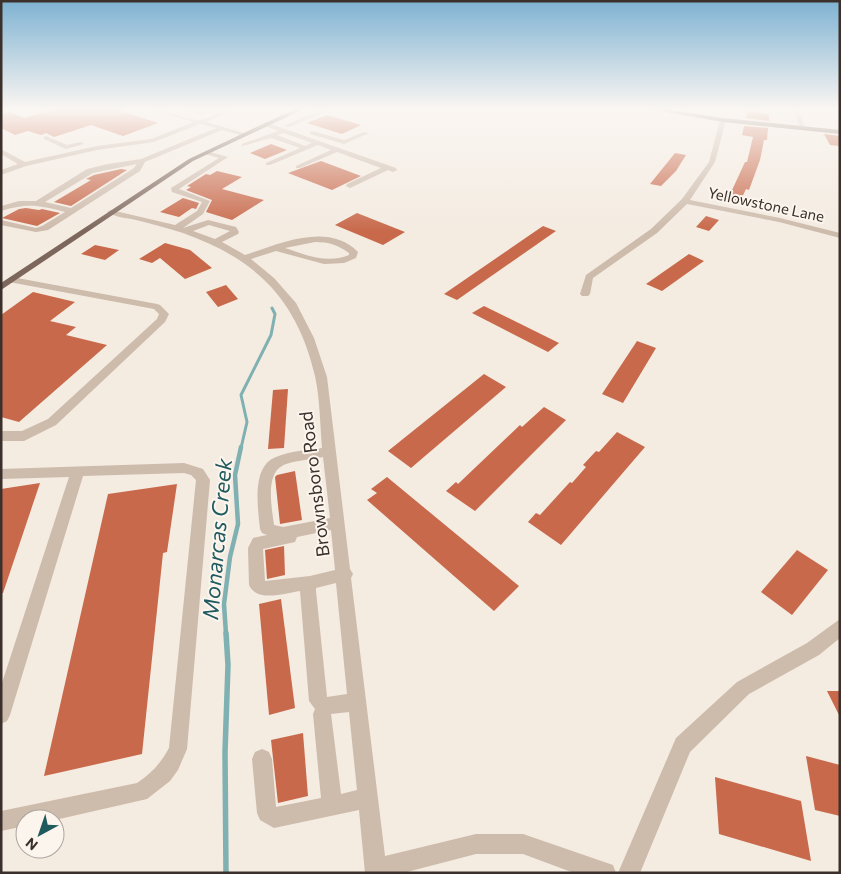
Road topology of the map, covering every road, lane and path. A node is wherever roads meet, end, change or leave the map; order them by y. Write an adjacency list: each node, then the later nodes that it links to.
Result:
1 (93, 149): 11 (street)
2 (172, 149): 10 (street)
3 (214, 149): 9 (main road)
4 (303, 149): 12 (street)
5 (334, 149): 7 (street)
6 (715, 149): 16 (street)
7 (337, 150): 13 (street); 15 (street)
8 (1, 151): 11 (street)
9 (206, 153): 20 (main road); 22 (street)
10 (142, 161): 17 (street); 19 (street)
11 (24, 164): 14 (street)
12 (268, 164)
13 (298, 166)
14 (1, 173)
15 (350, 186)
16 (685, 202): 23 (street, Yellowstone Lane); 29 (street)
17 (36, 204): 18 (street); 19 (street)
18 (1, 210)
19 (72, 210): 21 (street)
20 (111, 212): 22 (street, Brownsboro Road); 27 (main road)
21 (1, 222)
22 (183, 229): 24 (street, Brownsboro Road); 24 (street)
23 (840, 236)
24 (216, 242): 26 (street, Brownsboro Road)
25 (276, 248): 25 (street); 26 (street)
26 (246, 258): 31 (street, Brownsboro Road)
27 (12, 280): 28 (main road); 30 (street)
28 (1, 287)
29 (585, 294)
30 (1, 436)
31 (330, 452): 34 (street, Brownsboro Road); 34 (street)
32 (78, 472): 33 (street); 40 (street); 44 (street)
33 (1, 474)
34 (339, 527): 35 (street, Brownsboro Road); 36 (street)
35 (345, 574): 36 (street); 38 (street, Brownsboro Road)
36 (310, 582): 39 (street)
37 (840, 628): 47 (street)
38 (358, 702): 39 (street); 42 (street, Brownsboro Road)
39 (325, 706): 43 (street)
40 (1, 715)
41 (262, 759): 43 (street)
42 (368, 798): 43 (street); 45 (street, Brownsboro Road)
43 (332, 806)
44 (1, 821)
45 (376, 871): 46 (street)
46 (605, 873)
47 (630, 873)

